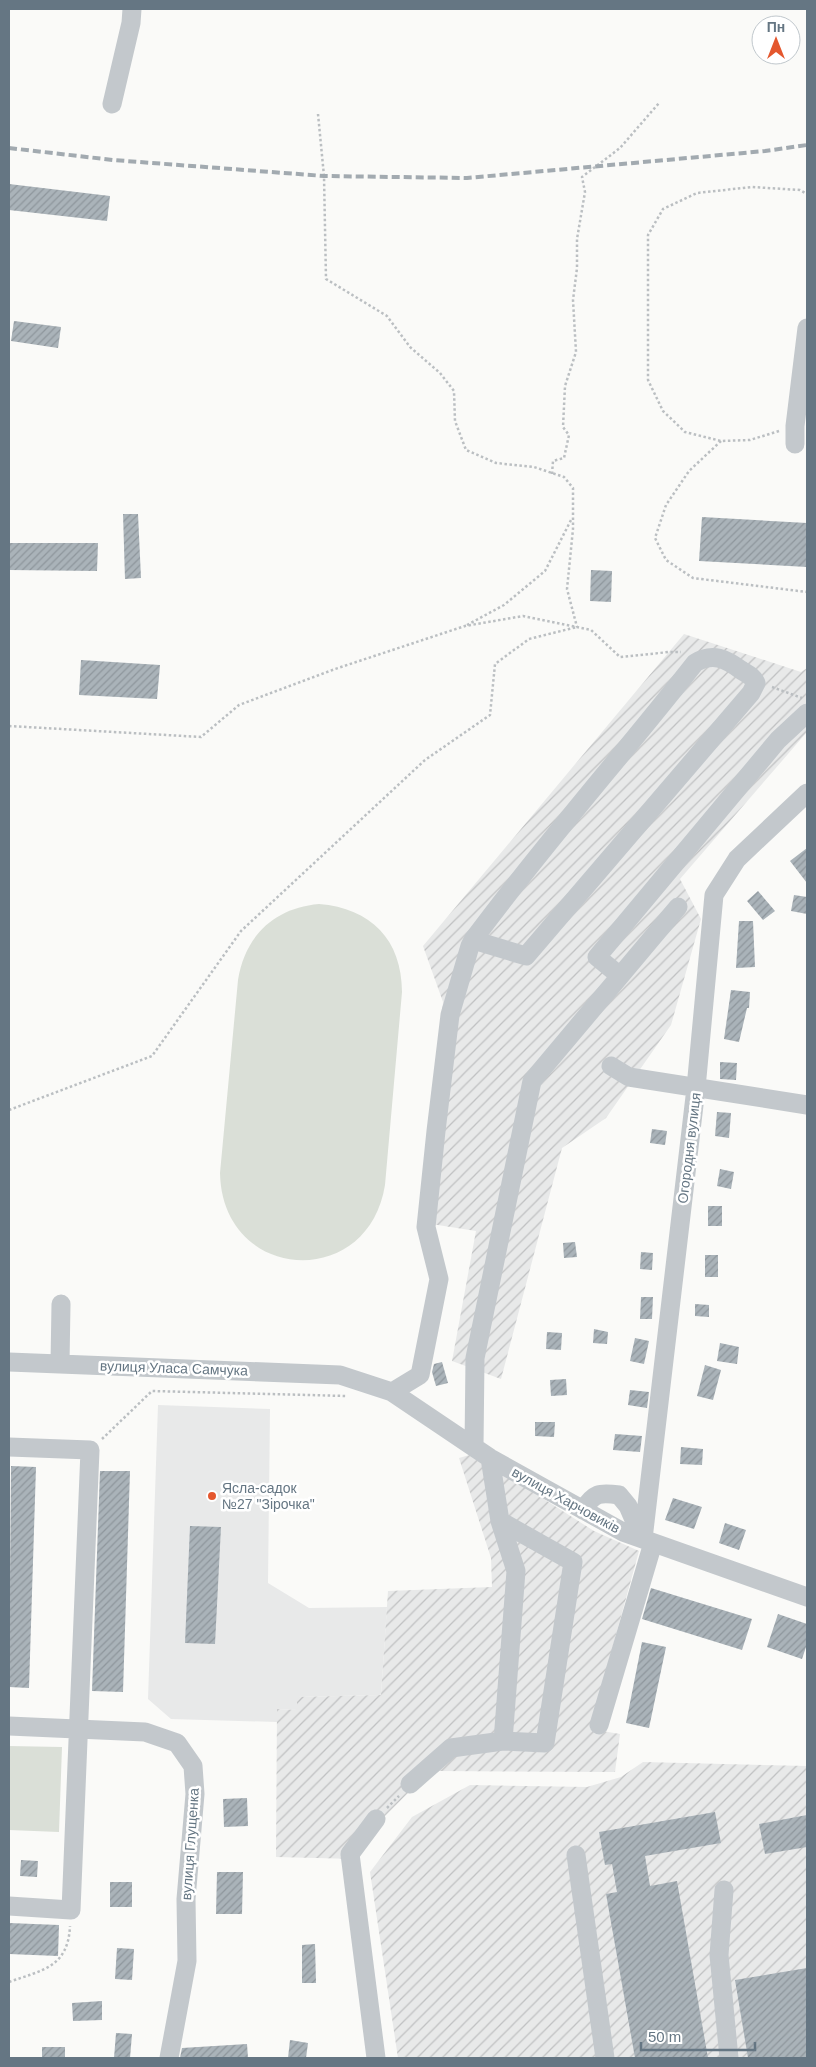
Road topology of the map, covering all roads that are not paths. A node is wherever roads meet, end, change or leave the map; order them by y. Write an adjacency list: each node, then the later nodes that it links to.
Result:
1 (132, 9): 2 (street)
2 (112, 104)
3 (807, 328): 4 (street)
4 (795, 444)
5 (807, 713): 9 (street)
6 (807, 793): 11 (street, Огородня вулиця)
7 (678, 907): 9 (street)
8 (473, 940): 8 (street); 17 (street)
9 (620, 976): 18 (street)
10 (611, 1066): 11 (street)
11 (696, 1088): 12 (street); 23 (street, Огородня вулиця)
12 (807, 1105)
13 (61, 1304): 15 (street)
14 (9, 1362): 15 (street, вулиця Уласа Самчука)
15 (60, 1364): 16 (street, вулиця Уласа Самчука)
16 (340, 1375): 17 (street, вулиця Харчовиків)
17 (392, 1392): 18 (street, вулиця Харчовиків)
18 (474, 1446): 20 (street, вулиця Харчовиків)
19 (9, 1447): 27 (street)
20 (490, 1458): 21 (street, вулиця Харчовиків); 22 (street)
21 (583, 1510): 23 (street, вулиця Харчовиків); 23 (street)
22 (500, 1521): 28 (street); 28 (street)
23 (648, 1541): 24 (street, вулиця Харчовиків); 25 (street, Огородня вулиця)
24 (807, 1597)
25 (600, 1725)
26 (9, 1726): 27 (street, вулиця Глущенка)
27 (80, 1730): 33 (street); 34 (street, вулиця Глущенка)
28 (504, 1741): 29 (street)
29 (410, 1784)
30 (376, 1818): 35 (street)
31 (576, 1855): 36 (street)
32 (724, 1890): 37 (street)
33 (9, 1906)
34 (169, 2058)
35 (376, 2058)
36 (605, 2058)
37 (729, 2058)

